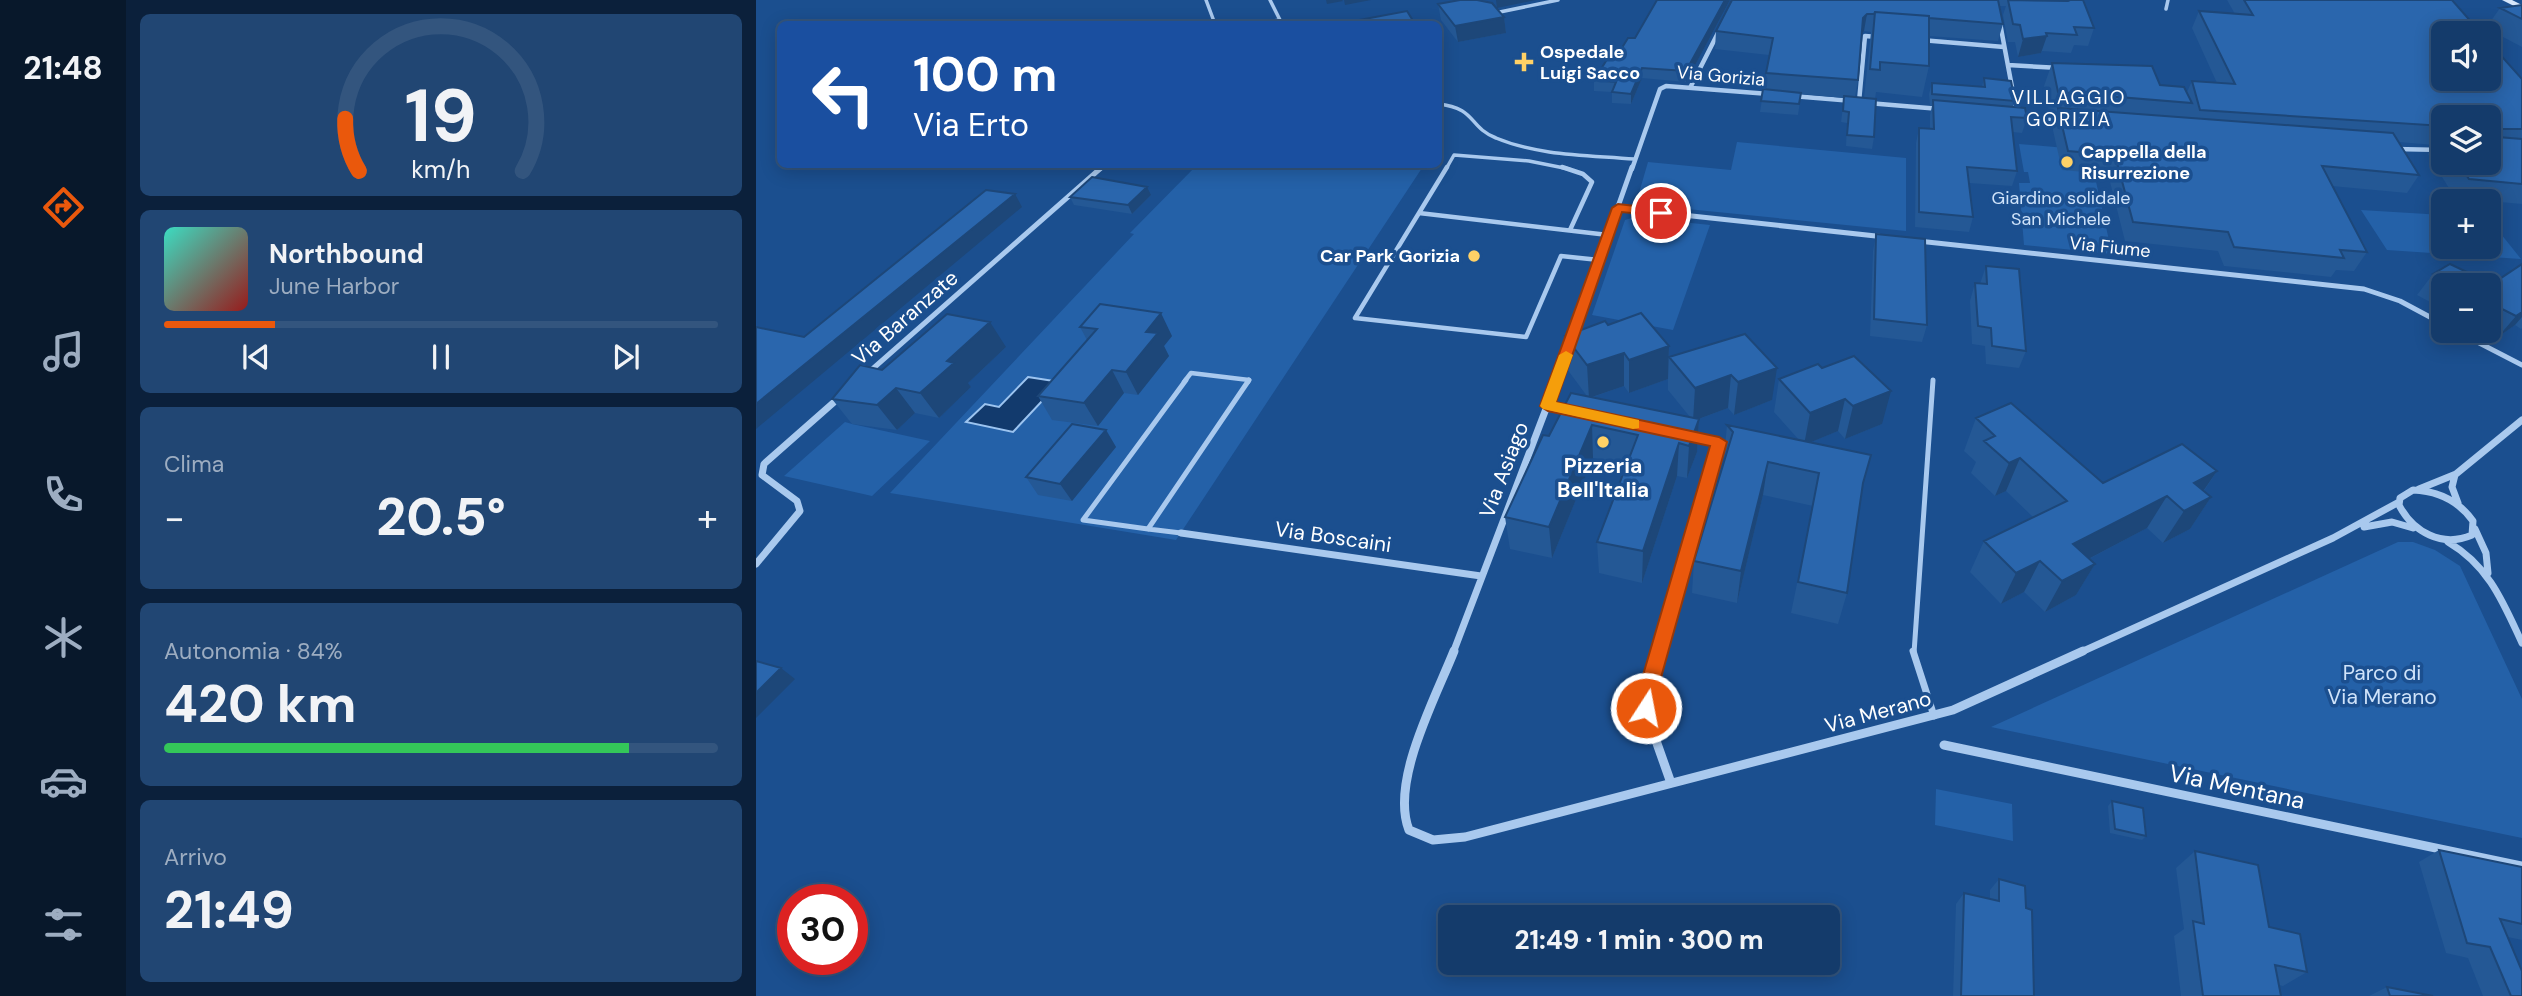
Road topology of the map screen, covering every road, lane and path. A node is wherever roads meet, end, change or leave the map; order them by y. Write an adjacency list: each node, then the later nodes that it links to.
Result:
1 (1206, 0): 10 (lane)
2 (1270, 0): 9 (lane)
3 (1558, 0): 8 (lane)
4 (2168, 0): 7 (lane)
5 (2506, 0): 6 (main road)
6 (2522, 8)
7 (2166, 9)
8 (1487, 15)
9 (1280, 20): 11 (lane)
10 (1214, 21)
11 (1274, 21)
12 (2000, 21): 16 (street)
13 (1722, 24): 20 (street)
14 (1891, 38): 21 (street)
15 (1917, 40): 16 (street)
16 (2004, 47): 17 (street)
17 (2008, 65): 18 (street); 25 (street)
18 (2074, 69)
19 (1666, 86): 20 (street, Via Gorizia); 29 (street, Via Asiago)
20 (1689, 88): 21 (street, Via Gorizia)
21 (1859, 102): 23 (street, Via Gorizia)
22 (1442, 105): 29 (lane)
23 (1948, 110)
24 (2003, 115): 25 (street)
25 (2017, 117): 26 (street)
26 (2072, 121)
27 (2384, 148): 28 (street)
28 (2431, 150)
29 (1634, 159): 31 (street, Via Asiago)
30 (1101, 168): 43 (street, Via Baranzate)
31 (1618, 208): 34 (street, Via Asiago); 35 (street)
32 (1419, 213): 33 (lane); 33 (lane); 40 (lane)
33 (1570, 230): 34 (lane)
34 (1608, 235): 38 (street, Via Asiago)
35 (1895, 238)
36 (1909, 240): 39 (street, Via Fiume)
37 (1562, 256): 38 (lane); 40 (lane)
38 (1599, 260): 46 (street, Via Asiago)
39 (2431, 318)
40 (1482, 333)
41 (2479, 343): 42 (street)
42 (2522, 365)
43 (867, 374)
44 (1933, 380): 65 (lane)
45 (846, 392): 50 (street, Via Baranzate)
46 (1548, 406): 47 (street); 63 (street, Via Asiago)
47 (1579, 412)
48 (2522, 420): 51 (street)
49 (1681, 434): 67 (street)
50 (759, 469): 61 (street, Via Baranzate)
51 (2456, 474): 52 (street); 54 (street)
52 (2417, 490): 53 (street); 54 (street)
53 (2399, 502): 57 (street); 59 (street)
54 (2459, 504): 56 (street)
55 (1148, 528): 55 (lane); 58 (lane)
56 (2475, 529): 60 (street); 62 (street)
57 (2419, 530): 59 (street); 60 (street)
58 (1181, 533): 63 (street, Via Boscaini)
59 (2333, 538): 65 (street, Via Merano)
60 (2444, 540): 62 (street)
61 (756, 564)
62 (2488, 573): 64 (street)
63 (1481, 576): 68 (street, Via Asiago)
64 (2522, 643)
65 (1934, 716): 67 (street, Via Merano)
66 (1944, 745): 69 (street, Via Mentana)
67 (1671, 783): 68 (street, Via Merano)
68 (1409, 830)
69 (2522, 866)

